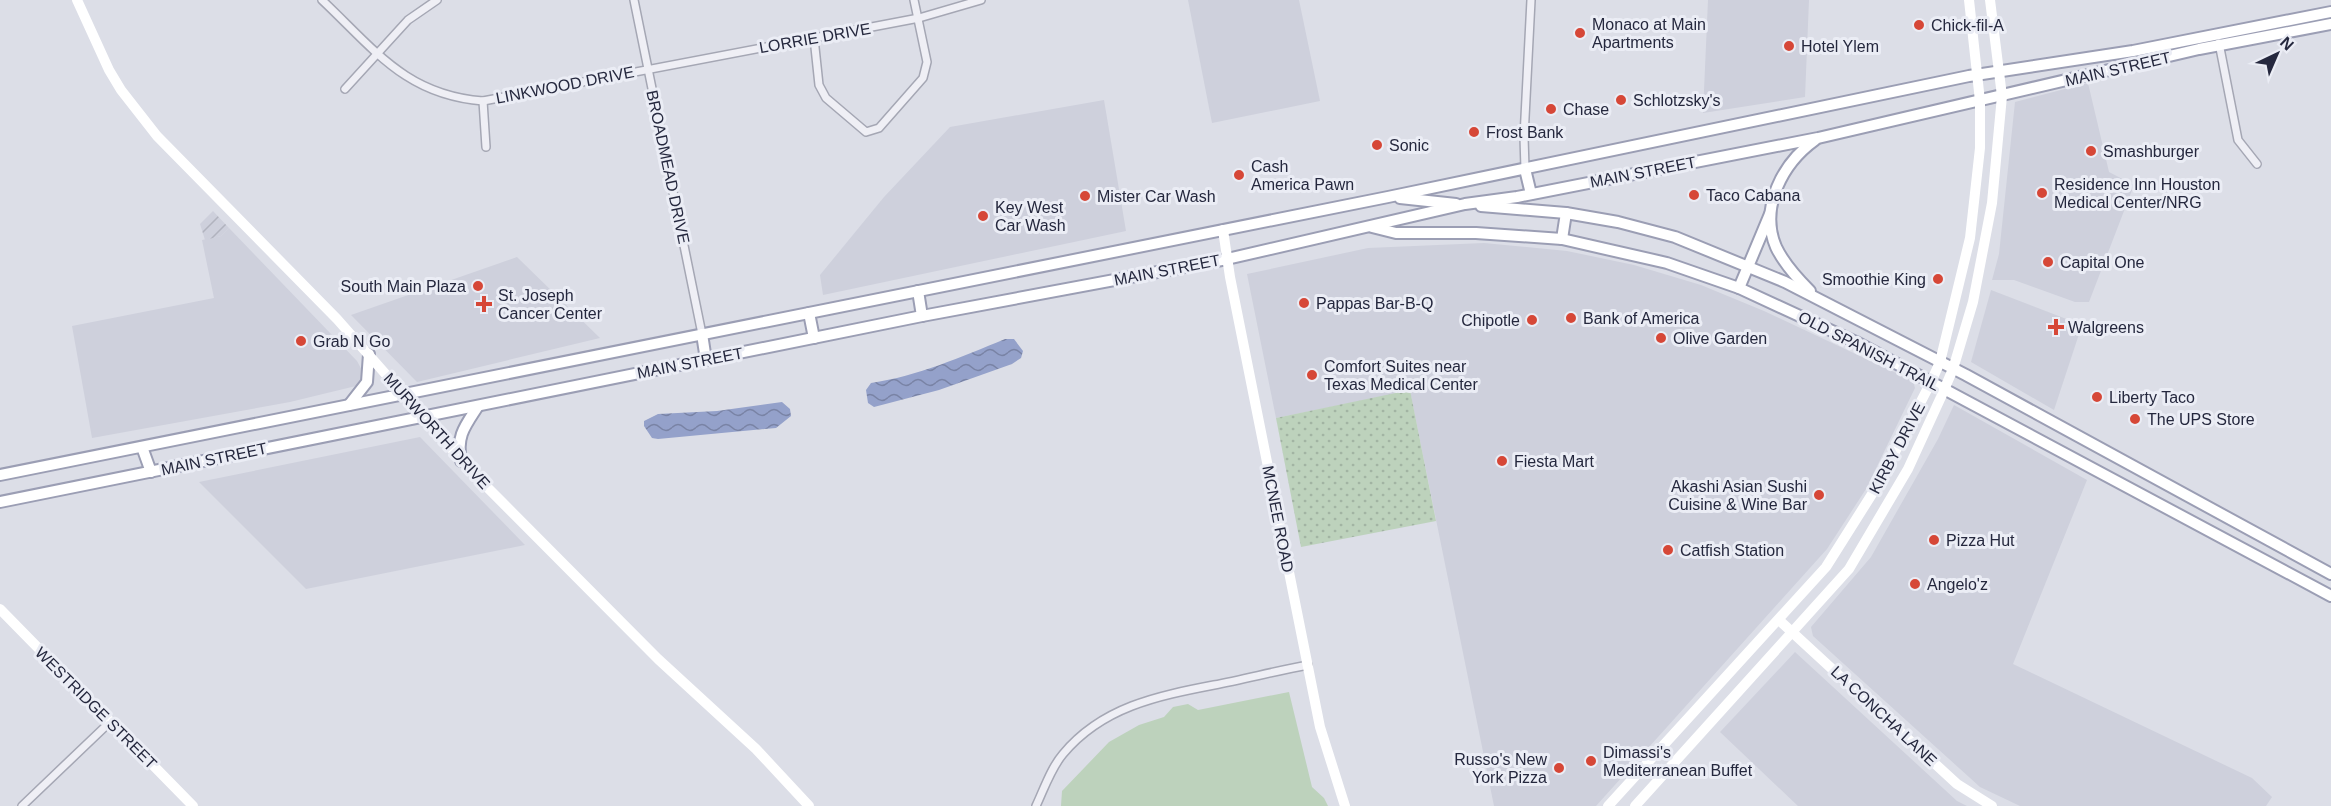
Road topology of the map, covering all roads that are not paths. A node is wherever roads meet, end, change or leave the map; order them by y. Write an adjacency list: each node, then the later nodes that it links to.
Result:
1 (77, 0): 46 (main road, MURWORTH DRIVE)
2 (322, 0): 15 (street, LINKWOOD DRIVE)
3 (437, 0): 15 (street)
4 (634, 0): 16 (street, BROADMEAD DRIVE)
5 (914, 0): 11 (street)
6 (981, 0): 11 (street, LORRIE DRIVE)
7 (1531, 0): 26 (street)
8 (1970, 0): 18 (main road, KIRBY DRIVE)
9 (1990, 0): 17 (main road, KIRBY DRIVE)
10 (2331, 12): 14 (main road, MAIN STREET)
11 (919, 18): 13 (street, LORRIE DRIVE); 13 (street)
12 (2331, 24): 14 (main road, MAIN STREET)
13 (814, 38): 16 (street, LORRIE DRIVE)
14 (2218, 40): 17 (main road, MAIN STREET); 20 (main road, MAIN STREET); 25 (street)
15 (378, 53): 19 (street); 21 (street, LINKWOOD DRIVE)
16 (647, 68): 21 (street, LINKWOOD DRIVE); 44 (street, BROADMEAD DRIVE)
17 (1999, 71): 18 (main road, MAIN STREET); 20 (main road, KIRBY DRIVE)
18 (1977, 75): 22 (main road, KIRBY DRIVE); 26 (main road, MAIN STREET)
19 (345, 89)
20 (2001, 96): 22 (main road, MAIN STREET); 34 (main road, KIRBY DRIVE)
21 (483, 101): 24 (street, LINKWOOD DRIVE)
22 (1980, 101): 23 (main road, MAIN STREET); 32 (main road, KIRBY DRIVE)
23 (1818, 138): 27 (main road, MAIN STREET); 30 (main road)
24 (486, 147)
25 (2257, 164)
26 (1525, 169): 27 (main road); 28 (main road, MAIN STREET)
27 (1532, 194): 29 (main road, MAIN STREET)
28 (1388, 197): 29 (main road, OLD SPANISH TRAIL); 35 (main road, MAIN STREET)
29 (1465, 204): 31 (main road, OLD SPANISH TRAIL); 33 (main road, MAIN STREET)
30 (1772, 209): 38 (main road); 41 (main road)
31 (1566, 213): 36 (main road); 38 (main road, OLD SPANISH TRAIL)
32 (1972, 225): 34 (main road); 48 (main road, KIRBY DRIVE)
33 (1369, 226): 36 (main road, OLD SPANISH TRAIL); 37 (main road, MAIN STREET)
34 (1988, 228): 49 (main road, KIRBY DRIVE)
35 (1223, 230): 37 (main road, MCNEE ROAD); 40 (main road, MAIN STREET)
36 (1562, 239): 39 (main road, OLD SPANISH TRAIL)
37 (1227, 259): 43 (main road, MAIN STREET); 74 (main road, MCNEE ROAD)
38 (1747, 266): 39 (main road); 41 (main road, OLD SPANISH TRAIL)
39 (1739, 288): 50 (main road, OLD SPANISH TRAIL)
40 (918, 291): 42 (main road, MAIN STREET); 43 (main road)
41 (1819, 300): 48 (main road, OLD SPANISH TRAIL)
42 (809, 313): 44 (main road, MAIN STREET); 45 (main road)
43 (922, 316): 45 (main road, MAIN STREET)
44 (702, 334): 47 (main road); 52 (main road, MAIN STREET)
45 (814, 338): 47 (main road, MAIN STREET)
46 (369, 354): 52 (main road, MURWORTH DRIVE); 53 (main road)
47 (706, 360): 54 (main road, MAIN STREET)
48 (1940, 362): 49 (main road, OLD SPANISH TRAIL); 50 (main road, KIRBY DRIVE)
49 (1953, 369): 51 (main road, KIRBY DRIVE); 56 (main road, OLD SPANISH TRAIL)
50 (1931, 382): 51 (main road, OLD SPANISH TRAIL); 72 (main road, KIRBY DRIVE)
51 (1945, 389): 57 (main road, OLD SPANISH TRAIL); 73 (main road, KIRBY DRIVE)
52 (403, 394): 53 (main road, MAIN STREET); 55 (main road, MURWORTH DRIVE)
53 (349, 405): 58 (main road, MAIN STREET)
54 (478, 406): 55 (main road, MAIN STREET); 59 (main road)
55 (423, 417): 59 (main road, MURWORTH DRIVE); 60 (main road, MAIN STREET)
56 (2048, 420): 57 (main road); 62 (main road, OLD SPANISH TRAIL)
57 (2037, 438): 63 (main road, OLD SPANISH TRAIL)
58 (142, 447): 60 (main road); 61 (main road, MAIN STREET)
59 (461, 461): 80 (main road, MURWORTH DRIVE)
60 (151, 472): 64 (main road, MAIN STREET)
61 (0, 475)
62 (2148, 477): 63 (main road); 65 (main road, OLD SPANISH TRAIL)
63 (2141, 493): 66 (main road, OLD SPANISH TRAIL)
64 (0, 502)
65 (2229, 521): 66 (main road); 67 (main road, OLD SPANISH TRAIL)
66 (2222, 537): 68 (main road, OLD SPANISH TRAIL)
67 (2289, 551): 68 (main road); 69 (main road, OLD SPANISH TRAIL)
68 (2282, 569): 70 (main road, OLD SPANISH TRAIL)
69 (2331, 574)
70 (2331, 596)
71 (0, 609): 75 (main road, WESTRIDGE STREET)
72 (1780, 621): 73 (main road, LA CONCHA LANE); 76 (main road, KIRBY DRIVE)
73 (1794, 633): 77 (main road, KIRBY DRIVE); 85 (main road, LA CONCHA LANE)
74 (1308, 665): 81 (street); 82 (main road, MCNEE ROAD)
75 (110, 722): 78 (street); 79 (main road, WESTRIDGE STREET)
76 (1686, 723): 77 (main road); 83 (main road, KIRBY DRIVE)
77 (1699, 735): 84 (main road, KIRBY DRIVE)
78 (22, 806)
79 (193, 806)
80 (810, 806)
81 (1036, 806)
82 (1345, 806)
83 (1608, 806)
84 (1635, 806)
85 (1992, 806)

